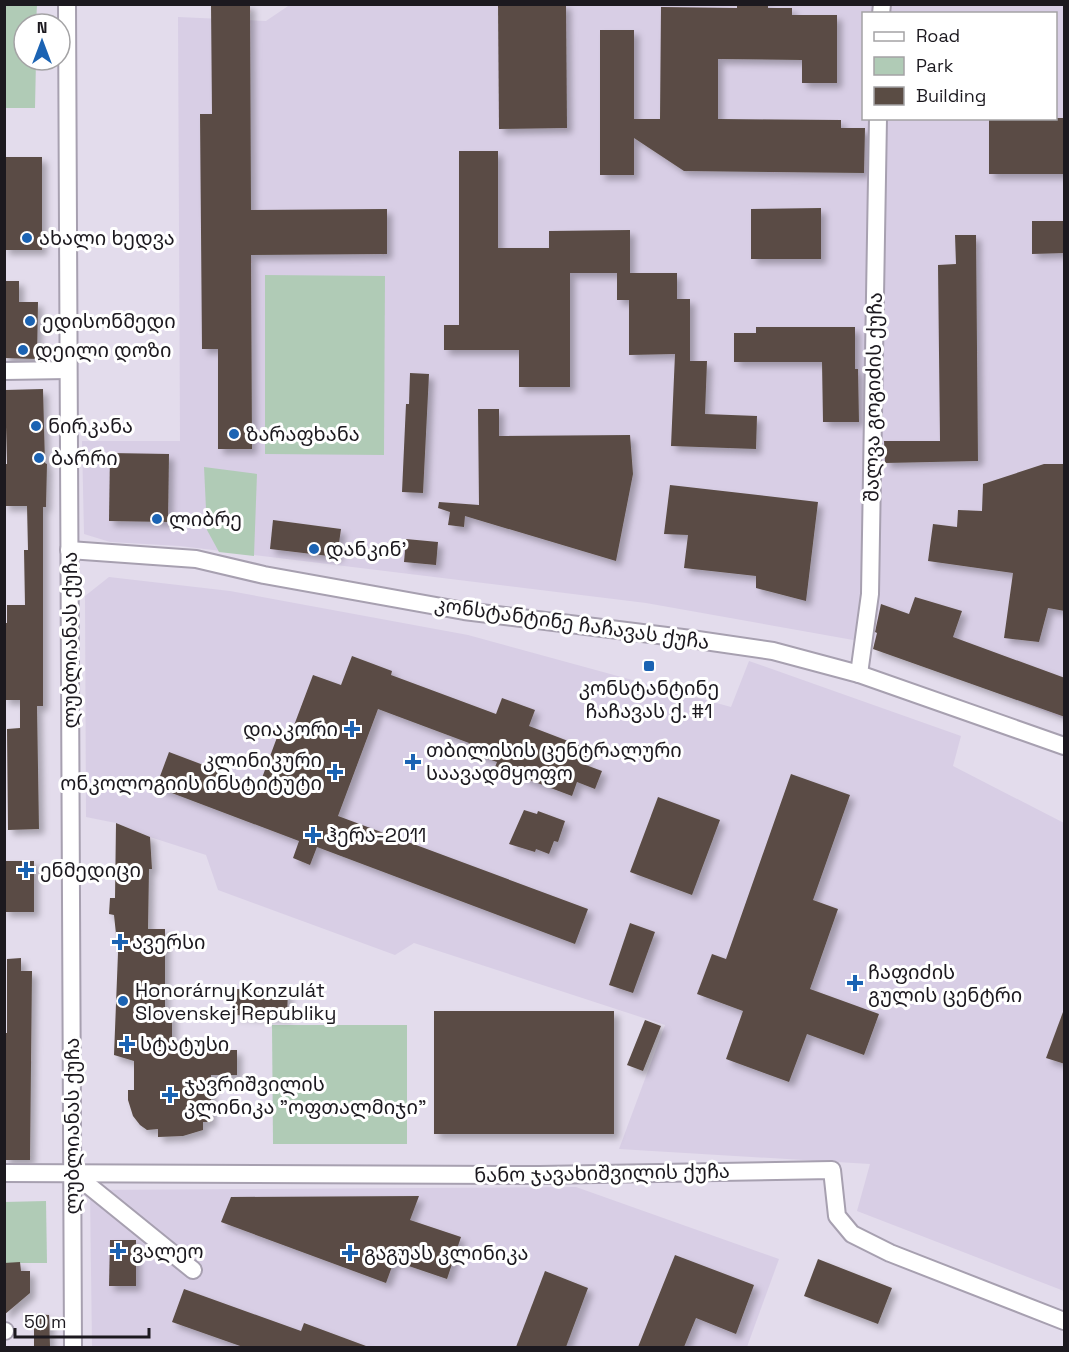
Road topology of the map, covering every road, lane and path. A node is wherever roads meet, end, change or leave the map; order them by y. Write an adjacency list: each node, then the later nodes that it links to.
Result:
1 (67, 4): 3 (street, ლუბლიანას ქუჩა)
2 (878, 120): 6 (street, შალვა გოგიძის ქუჩა)
3 (68, 370): 4 (street); 5 (street, ლუბლიანას ქუჩა)
4 (4, 372)
5 (69, 550): 6 (street, კონსტანტინე ჩაჩავას ქუჩა); 8 (street, ლუბლიანას ქუჩა)
6 (859, 674): 7 (street, კონსტანტინე ჩაჩავას ქუჩა)
7 (1065, 746)
8 (72, 1172): 9 (street); 10 (street); 11 (street, ნანო ჯავახიშვილის ქუჩა); 12 (street, ლუბლიანას ქუჩა)
9 (4, 1173)
10 (193, 1270)
11 (1065, 1321)
12 (74, 1347)

